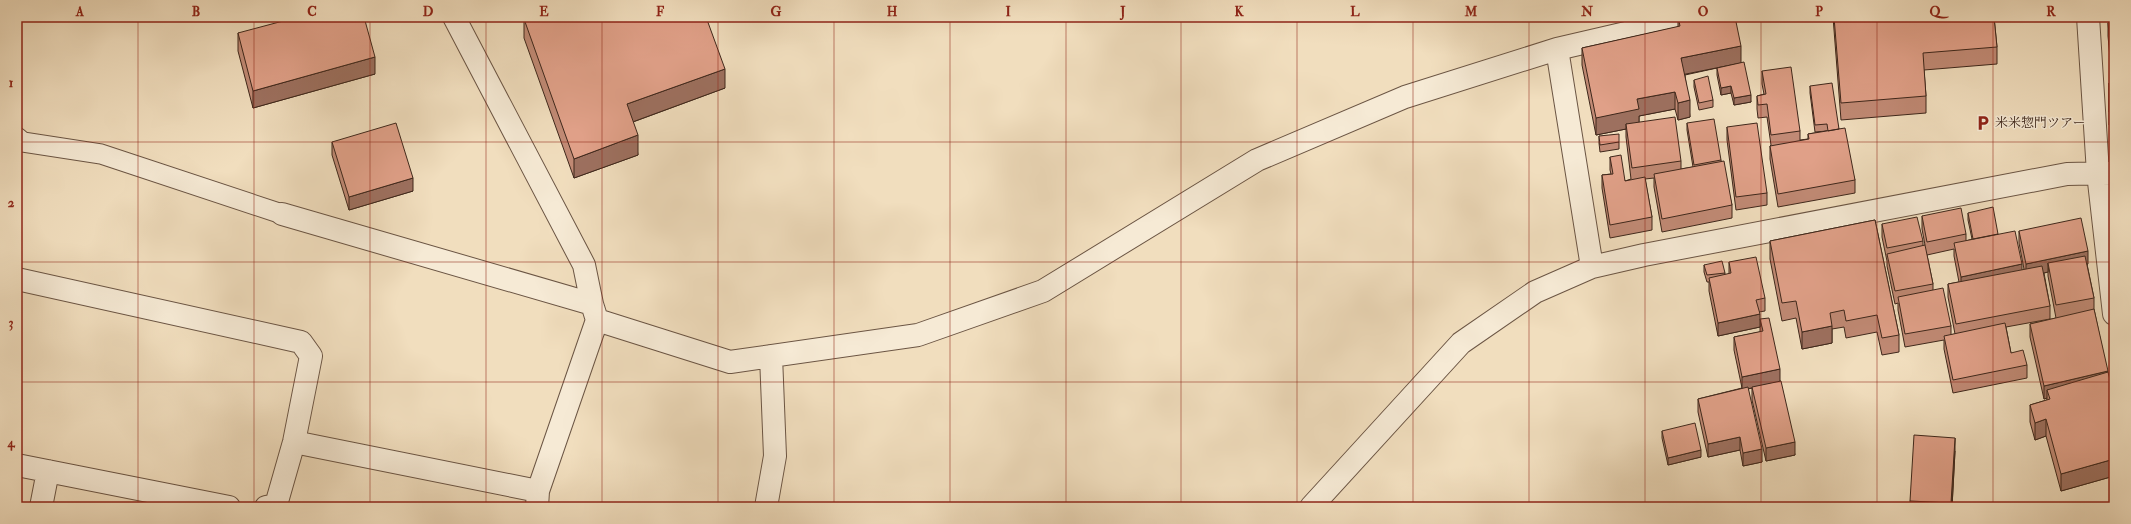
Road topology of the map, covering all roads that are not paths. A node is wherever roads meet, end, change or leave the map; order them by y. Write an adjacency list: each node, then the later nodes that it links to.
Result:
1 (454, 17): 10 (street)
2 (1695, 17): 4 (street)
3 (2088, 17): 6 (street)
4 (1558, 50): 8 (street); 12 (street)
5 (17, 137): 7 (lane)
6 (2106, 173): 8 (street); 11 (street)
7 (282, 214): 10 (street)
8 (1592, 267): 21 (street)
9 (17, 279): 13 (street)
10 (594, 312): 12 (street); 16 (street)
11 (2114, 314)
12 (771, 356): 20 (street)
13 (294, 442): 16 (street); 19 (street)
14 (17, 465): 15 (street)
15 (48, 471): 17 (street); 18 (street)
16 (538, 499)
17 (41, 507)
18 (229, 507)
19 (266, 507)
20 (766, 507)
21 (1311, 507)

